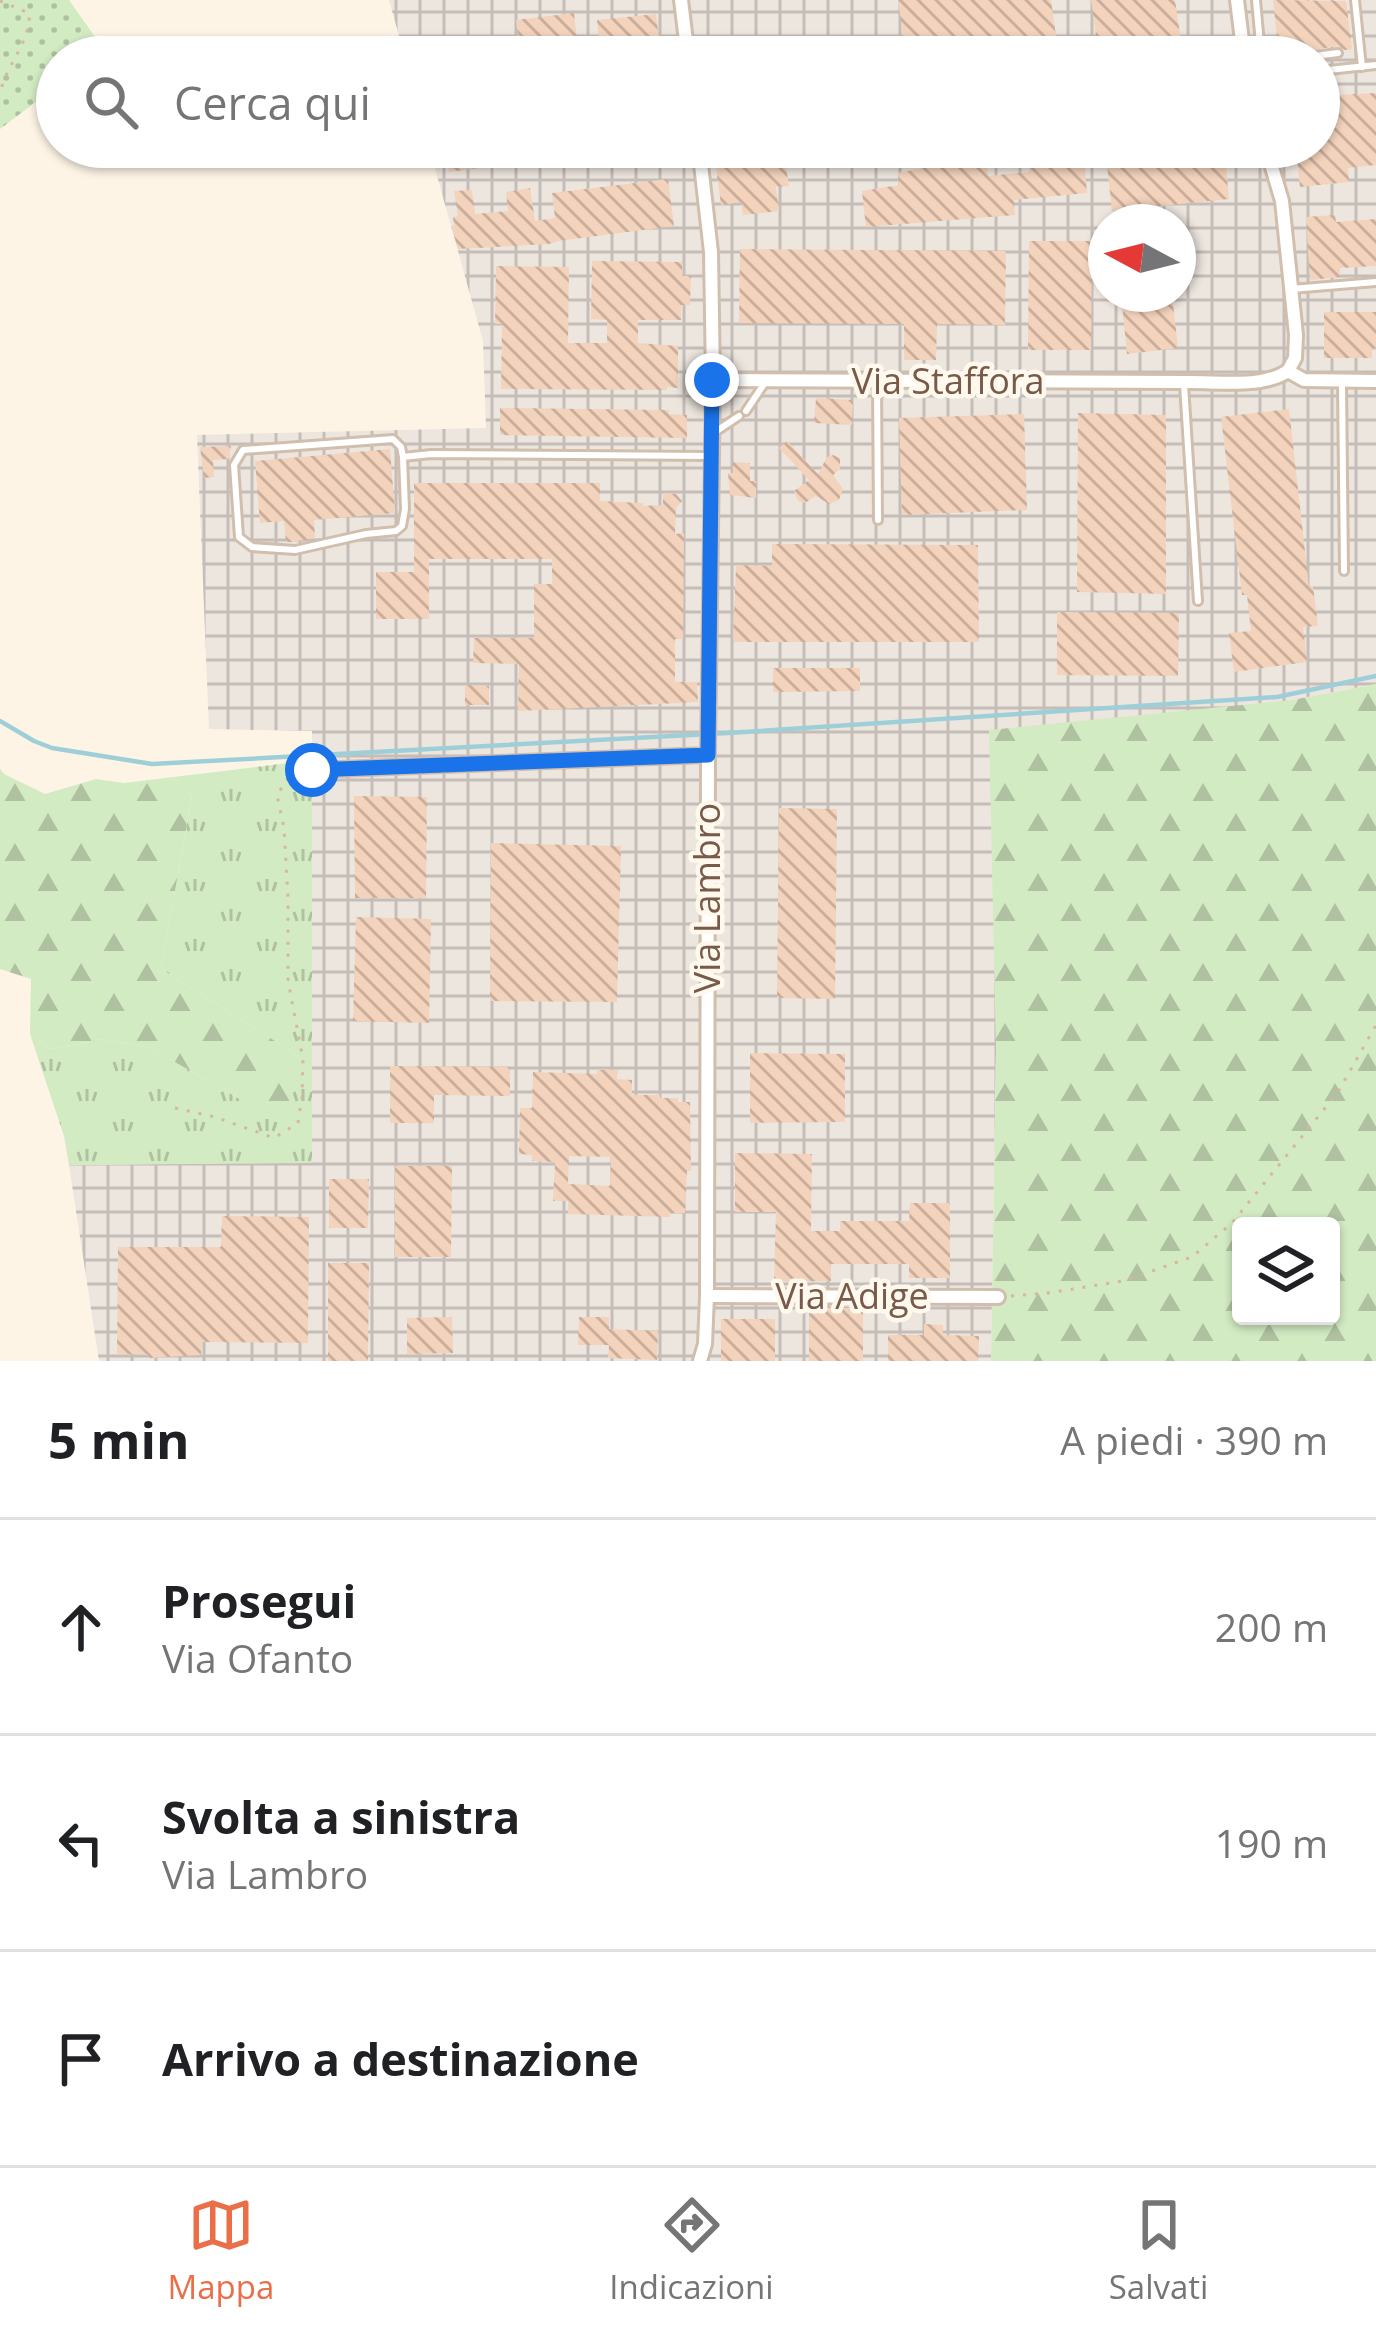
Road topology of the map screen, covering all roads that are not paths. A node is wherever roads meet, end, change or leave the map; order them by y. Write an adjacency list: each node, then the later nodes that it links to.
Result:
1 (681, 0): 5 (street)
2 (1237, 0): 6 (street)
3 (1256, 0): 7 (lane)
4 (1355, 0): 9 (lane)
5 (685, 36)
6 (1241, 36)
7 (1260, 36)
8 (1376, 65): 9 (lane)
9 (1362, 67): 10 (lane)
10 (1340, 69)
11 (701, 168): 16 (street, Via Lambro)
12 (1273, 168): 14 (street)
13 (1376, 282): 14 (lane)
14 (1291, 289): 15 (street)
15 (1288, 371): 19 (street, Via Staffora); 21 (street, Via Staffora)
16 (712, 380): 17 (street, Via Staffora); 22 (street, Via Lambro)
17 (766, 380): 18 (street, Via Staffora); 22 (lane)
18 (877, 381): 21 (street, Via Staffora); 25 (lane)
19 (1342, 381): 20 (street, Via Staffora); 26 (lane)
20 (1376, 381)
21 (1184, 382): 27 (lane)
22 (712, 434): 23 (street, Via Lambro)
23 (711, 456): 24 (lane); 28 (street, Via Lambro)
24 (404, 457): 24 (lane)
25 (878, 520)
26 (1344, 571)
27 (1198, 601)
28 (708, 751): 29 (street); 30 (street, Via Lambro)
29 (312, 770)
30 (707, 1296): 31 (street, Via Adige); 32 (street, Via Lambro)
31 (998, 1297)
32 (700, 1361)

